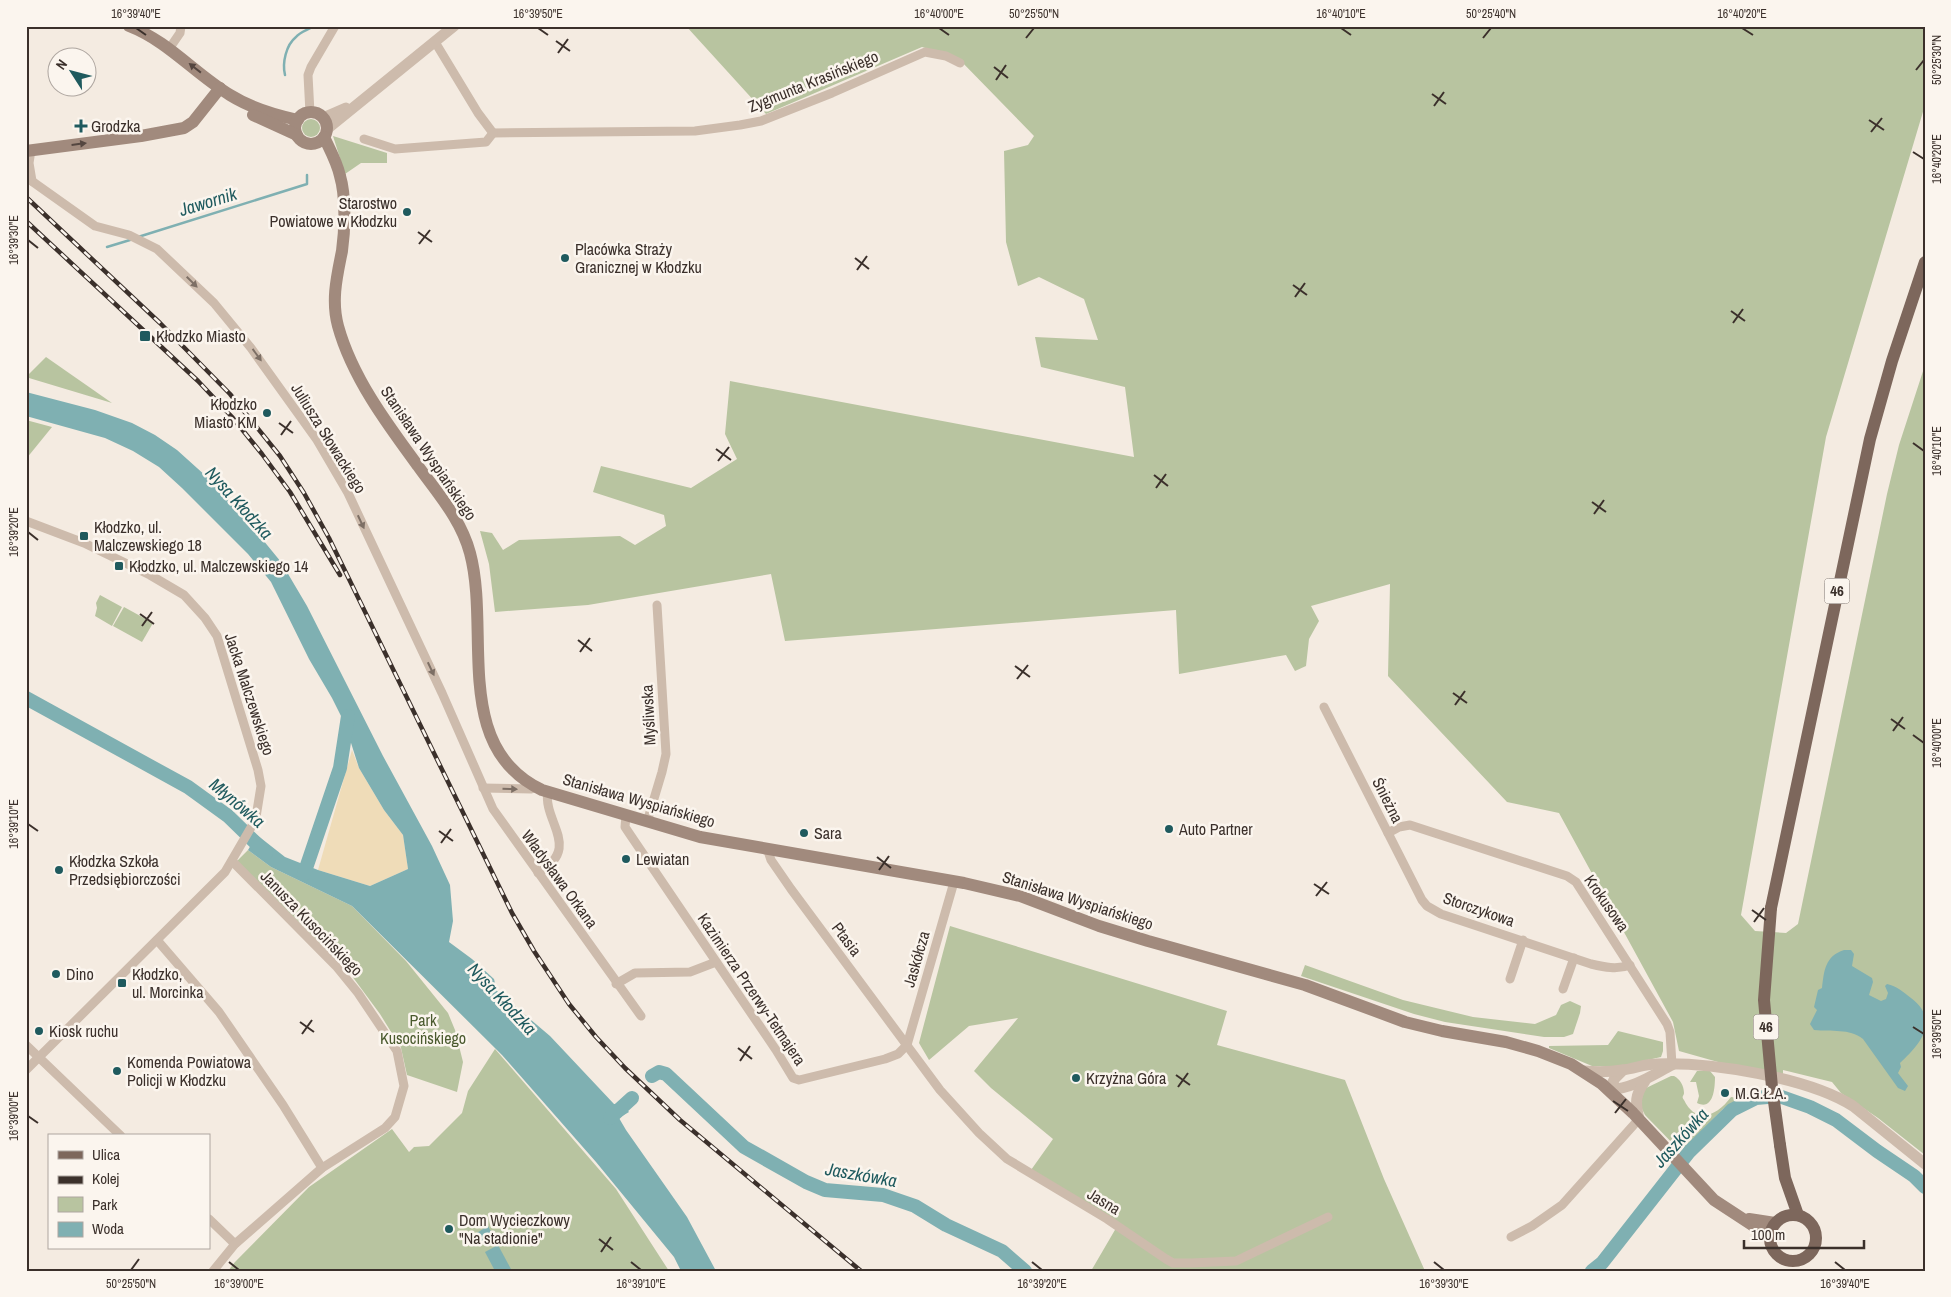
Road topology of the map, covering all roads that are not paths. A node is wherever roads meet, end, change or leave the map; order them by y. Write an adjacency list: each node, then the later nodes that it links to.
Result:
1 (129, 26): 6 (main road)
2 (180, 26): 6 (street)
3 (335, 26): 9 (street)
4 (454, 26): 5 (street)
5 (435, 42): 11 (street); 12 (street)
6 (169, 49): 8 (main road, one-way to 6)
7 (960, 63): 12 (street, Zygmunta Krasińskiego)
8 (225, 92): 10 (main road); 13 (main road); 16 (main road, one-way to 8)
9 (310, 113): 10 (main road); 11 (main road)
10 (298, 120): 13 (main road)
11 (324, 128): 15 (main road); 18 (main road, Stanisława Wyspiańskiego)
12 (493, 133): 14 (street, Zygmunta Krasińskiego)
13 (297, 135): 15 (main road)
14 (364, 140)
15 (312, 144): 18 (main road, Stanisława Wyspiańskiego)
16 (28, 150): 17 (street)
17 (29, 179): 23 (street, Juliusza Słowackiego, one-way to 23)
18 (342, 194): 24 (main road, Stanisława Wyspiańskiego)
19 (1925, 262): 55 (main road, 46, bridge)
20 (26, 521): 29 (street, Jacka Malczewskiego)
21 (657, 605): 26 (street, Myśliwska)
22 (1324, 706): 27 (street, Śnieżna)
23 (483, 788): 24 (street, one-way to 24); 30 (street, Władysława Orkana)
24 (542, 789): 25 (main road, Stanisława Wyspiańskiego); 30 (street)
25 (626, 815): 26 (main road, Stanisława Wyspiańskiego); 36 (street, Kazimierza Przerwy-Tetmajera)
26 (647, 822): 28 (main road, Stanisława Wyspiańskiego)
27 (1388, 833): 32 (street, Śnieżna); 37 (street, Krokusowa)
28 (768, 848): 31 (main road, Stanisława Wyspiańskiego); 43 (street, Ptasia)
29 (232, 861): 33 (street, Jacka Malczewskiego); 54 (street, Janusza Kusocińskiego)
30 (538, 873): 39 (street, Władysława Orkana)
31 (954, 882): 43 (street, Jaskółcza); 48 (main road, Stanisława Wyspiańskiego)
32 (1427, 906): 34 (street, Storczykowa)
33 (157, 940): 44 (street, Jacka Malczewskiego); 54 (street)
34 (1523, 940): 35 (street, Storczykowa); 38 (street, Storczykowa)
35 (1574, 958): 37 (street, Storczykowa); 40 (street)
36 (716, 962): 39 (street); 43 (street, Kazimierza Przerwy-Tetmajera)
37 (1630, 965): 45 (street, Krokusowa)
38 (1510, 979)
39 (616, 984): 41 (street, Władysława Orkana)
40 (1563, 989)
41 (641, 1016)
42 (26, 1045): 44 (street)
43 (907, 1045): 57 (street, Jasna)
44 (39, 1058): 46 (street, Jacka Malczewskiego); 52 (street)
45 (1672, 1065): 47 (street); 49 (street); 53 (street)
46 (28, 1068)
47 (1623, 1070): 48 (street); 50 (street)
48 (1584, 1071): 50 (main road, Stanisława Wyspiańskiego)
49 (1645, 1081): 50 (street); 51 (street)
50 (1610, 1090): 51 (main road, Stanisława Wyspiańskiego)
51 (1639, 1119): 58 (main road, Stanisława Wyspiańskiego); 62 (street)
52 (119, 1134)
53 (1925, 1164)
54 (322, 1168): 63 (street, Janusza Kusocińskiego)
55 (1785, 1178): 56 (main road, 46); 60 (main road, 46)
56 (1798, 1215): 60 (main road); 64 (main road, 46)
57 (1328, 1217)
58 (1744, 1218): 60 (main road, Stanisława Wyspiańskiego); 61 (main road, Stanisława Wyspiańskiego)
59 (210, 1220): 63 (street)
60 (1778, 1220): 61 (main road, 46)
61 (1769, 1236): 65 (main road, 46)
62 (1510, 1237)
63 (235, 1244): 66 (street, Janusza Kusocińskiego)
64 (1803, 1265): 65 (main road, 46)
65 (1791, 1266)
66 (213, 1271)

